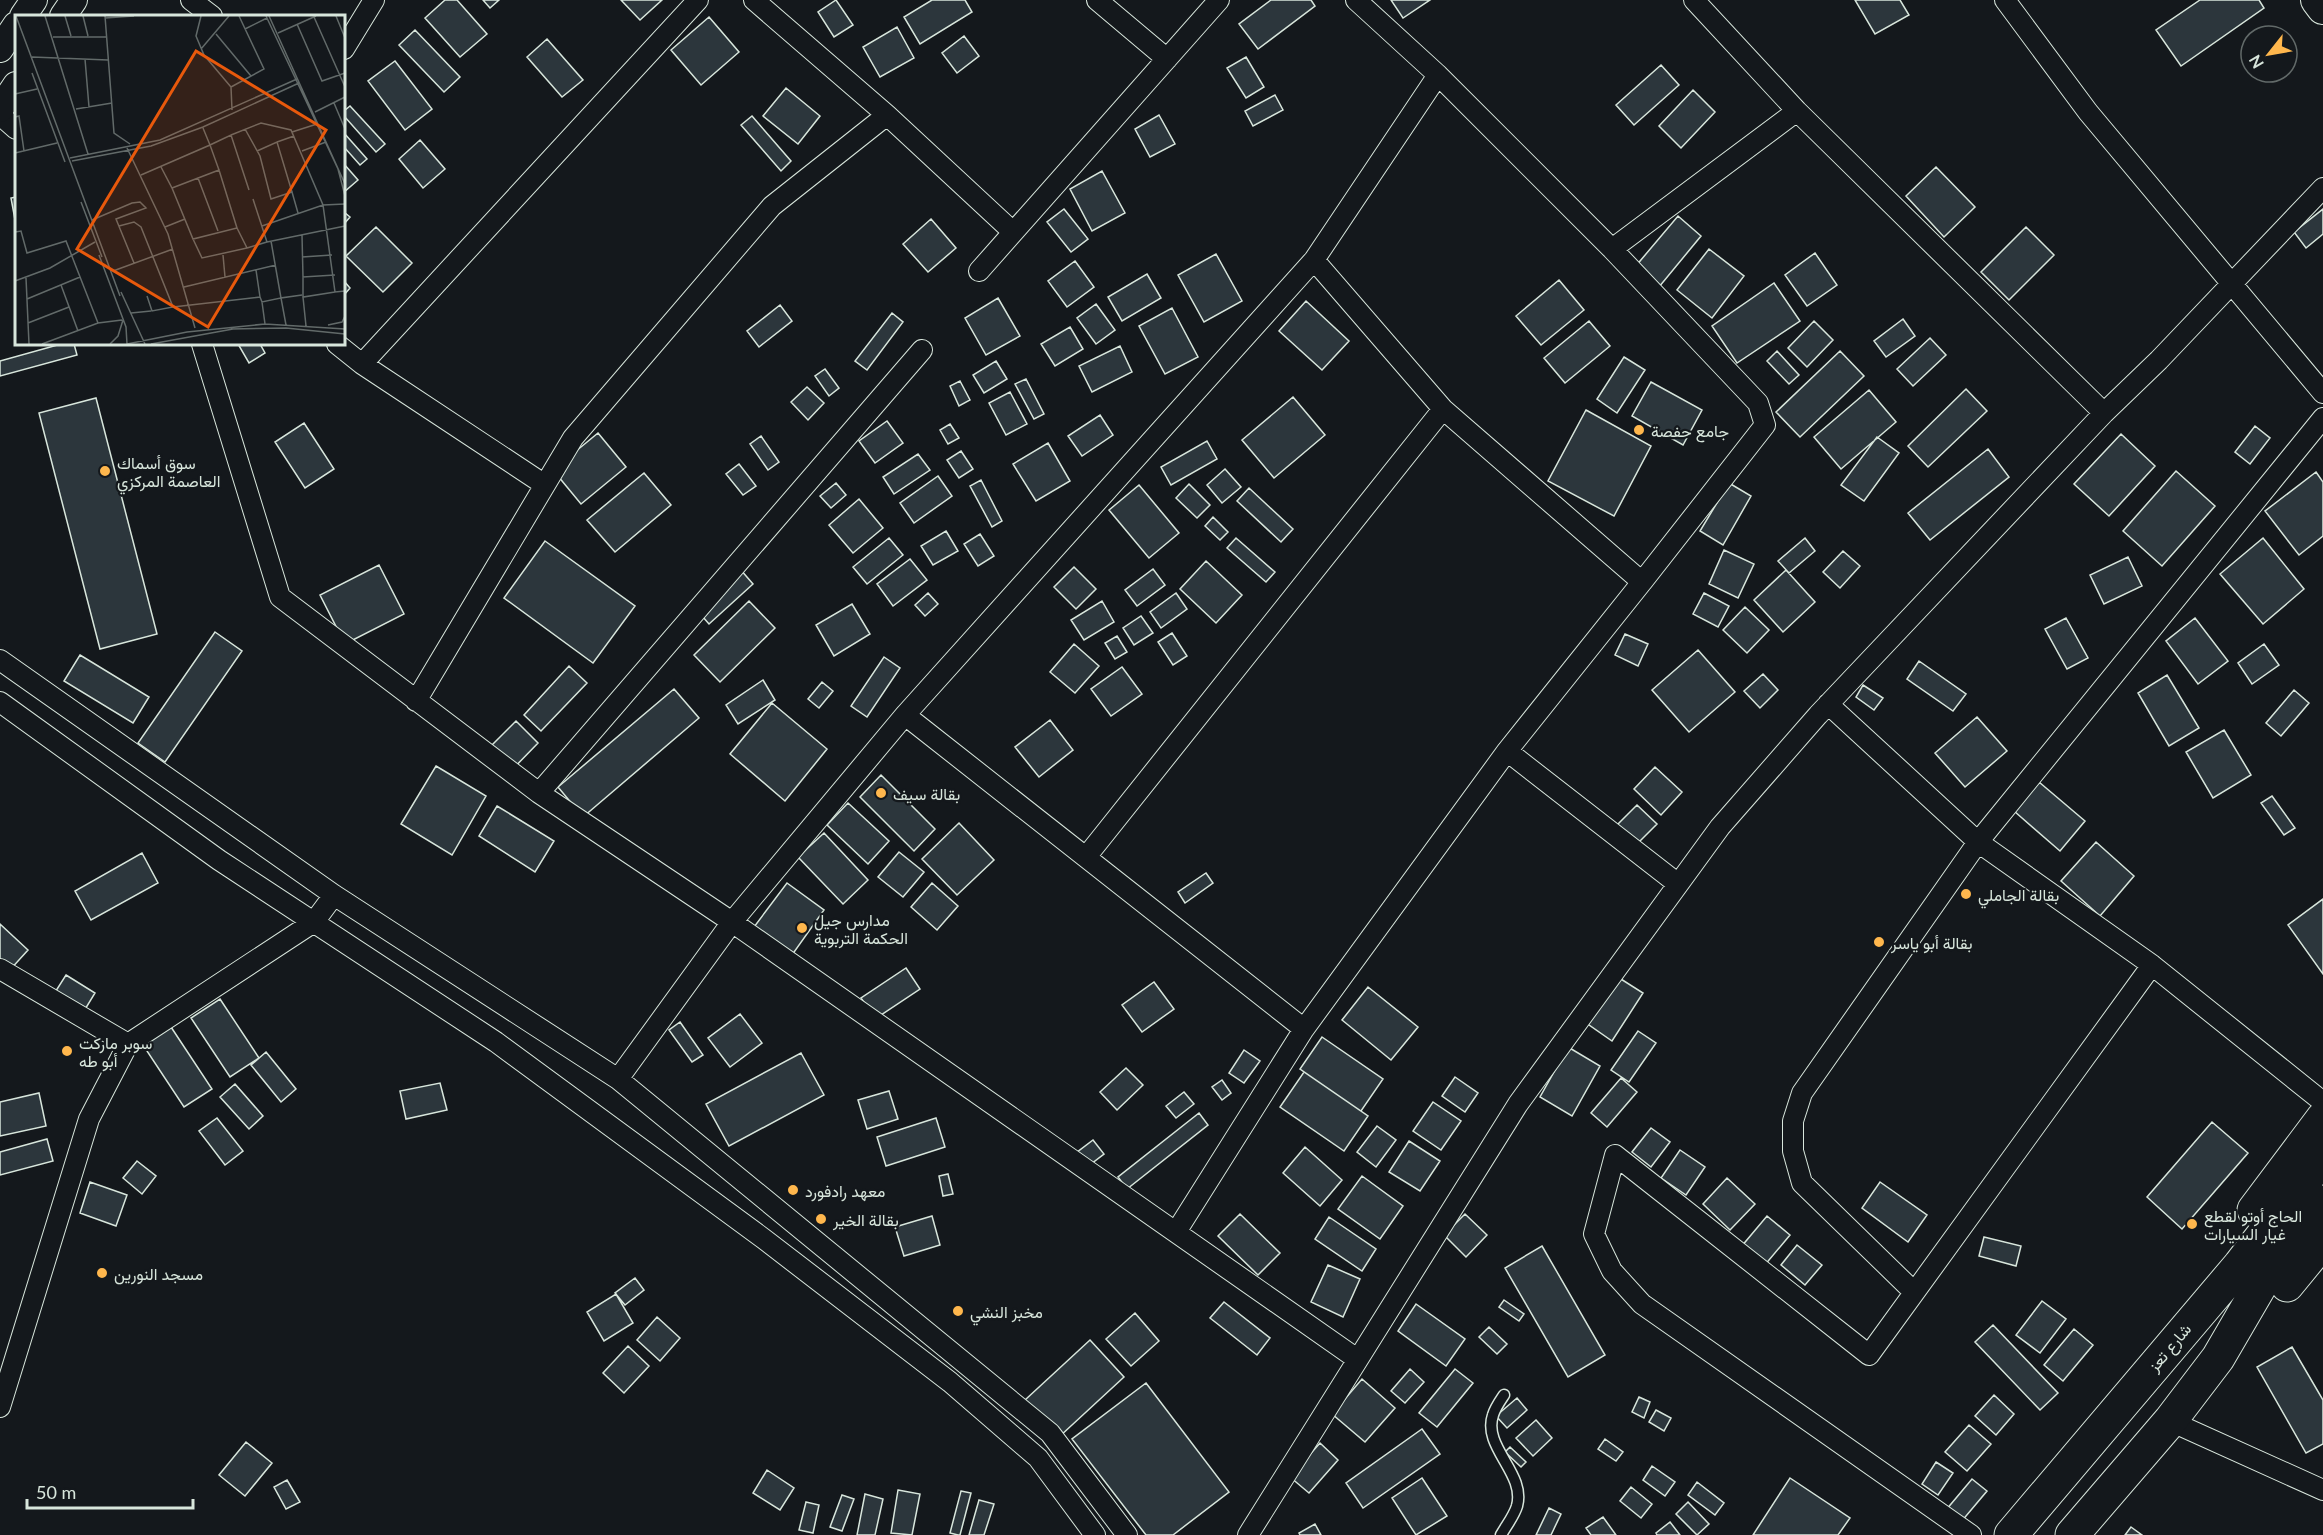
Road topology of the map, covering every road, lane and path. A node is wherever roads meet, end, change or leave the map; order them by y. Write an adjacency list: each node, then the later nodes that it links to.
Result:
1 (34, 0): 14 (street)
2 (74, 0): 15 (street)
3 (191, 0): 16 (street)
4 (374, 0): 18 (street)
5 (698, 0): 37 (street)
6 (754, 0): 26 (street)
7 (1096, 0): 20 (street)
8 (1219, 0): 20 (street)
9 (1356, 0): 21 (street)
10 (1694, 0): 24 (street)
11 (2005, 0): 33 (street)
12 (2317, 0): 13 (main road)
13 (2323, 8)
14 (23, 15)
15 (64, 15)
16 (211, 15)
17 (15, 27): 19 (street)
18 (345, 47)
19 (0, 50)
20 (1167, 59): 29 (street)
21 (1438, 75): 30 (street); 31 (street)
22 (15, 86): 23 (street)
23 (0, 109)
24 (1797, 111): 30 (street); 40 (street)
25 (0, 115): 27 (street)
26 (887, 115): 29 (street); 42 (street)
27 (15, 128)
28 (2323, 188): 33 (street)
29 (1013, 232): 32 (street)
30 (1612, 249): 43 (street)
31 (1314, 260): 39 (street); 48 (street)
32 (979, 271)
33 (2232, 284): 38 (street); 40 (street)
34 (202, 345): 45 (street)
35 (338, 345): 37 (street)
36 (922, 350): 50 (street)
37 (362, 364): 42 (street)
38 (2323, 393)
39 (1443, 409): 43 (street); 52 (street)
40 (2104, 413): 47 (street)
41 (2323, 418): 51 (street)
42 (544, 485): 45 (street)
43 (1641, 582): 49 (street)
44 (0, 660): 54 (street)
45 (416, 700): 50 (street)
46 (0, 702): 55 (street)
47 (1828, 704): 51 (street); 53 (street)
48 (905, 715): 52 (street); 56 (street)
49 (1507, 751): 53 (street); 59 (street)
50 (539, 792): 56 (street)
51 (1978, 842): 57 (street); 68 (street)
52 (1086, 857): 59 (street)
53 (1678, 884): 71 (street)
54 (334, 895): 55 (street); 61 (street)
55 (314, 922): 60 (street); 76 (street)
56 (732, 922): 61 (street); 66 (street)
57 (2152, 965): 62 (street); 68 (street)
58 (0, 969): 60 (street)
59 (1304, 1029): 66 (street)
60 (128, 1044): 73 (street)
61 (618, 1079): 77 (street)
62 (2323, 1102)
63 (2323, 1118): 69 (highway)
64 (2323, 1157): 69 (highway, شارع تعز)
65 (2323, 1202): 70 (highway)
66 (1176, 1232): 71 (street)
67 (2323, 1241): 70 (highway)
68 (1914, 1292): 80 (street)
69 (2186, 1326): 81 (highway, شارع تعز)
70 (2218, 1358): 74 (highway)
71 (1357, 1359): 78 (street)
72 (1504, 1395): 79 (lane)
73 (0, 1407)
74 (2170, 1421): 75 (street); 82 (highway)
75 (2323, 1490)
76 (1095, 1535)
77 (1127, 1535)
78 (1248, 1535)
79 (1502, 1535)
80 (1971, 1535)
81 (2012, 1535)
82 (2072, 1535)

